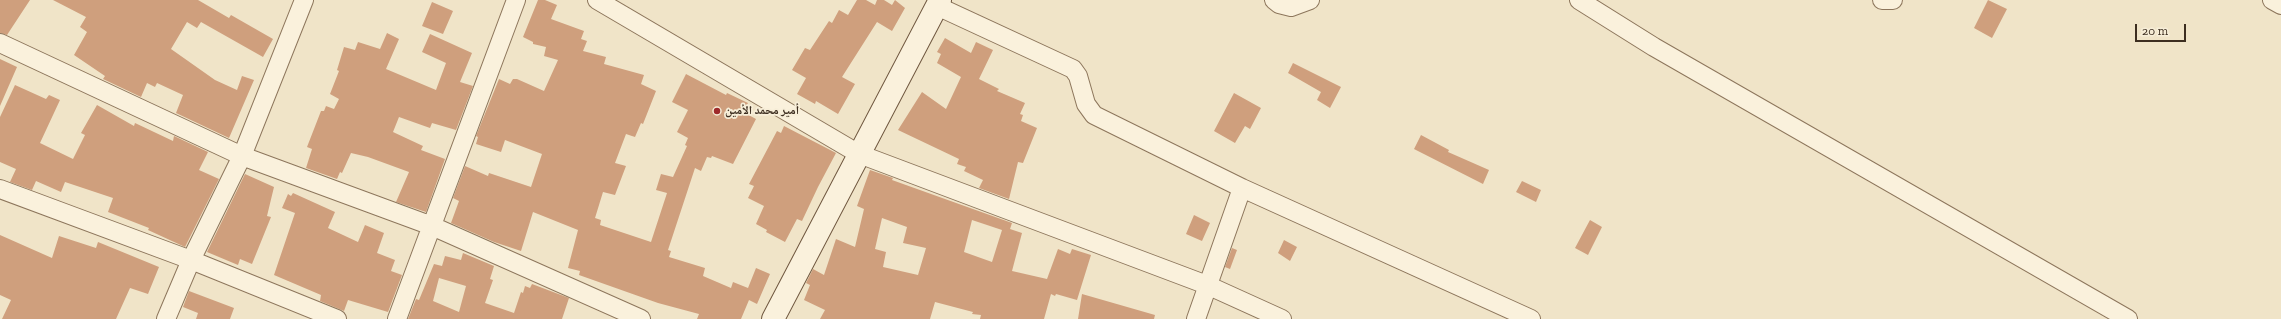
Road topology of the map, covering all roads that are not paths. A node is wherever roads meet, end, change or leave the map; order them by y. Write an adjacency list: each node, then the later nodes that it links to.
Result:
1 (304, 0): 14 (street)
2 (516, 0): 17 (street)
3 (597, 0): 13 (street)
4 (1274, 0): 5 (street)
5 (1310, 0)
6 (1579, 0): 28 (street)
7 (1882, 0): 8 (street)
8 (1893, 0)
9 (2272, 0): 11 (street)
10 (938, 3): 13 (street); 15 (street)
11 (2281, 5)
12 (0, 43): 14 (street)
13 (859, 154): 19 (street); 24 (street)
14 (242, 156): 17 (street); 18 (street)
15 (1242, 188): 19 (street); 27 (street)
16 (0, 189): 18 (street)
17 (432, 226): 22 (street); 23 (street)
18 (191, 260): 20 (street); 21 (street)
19 (1207, 285): 25 (street); 26 (street)
20 (166, 319)
21 (337, 319)
22 (397, 319)
23 (641, 319)
24 (773, 319)
25 (1196, 319)
26 (1282, 319)
27 (1531, 319)
28 (2128, 319)

